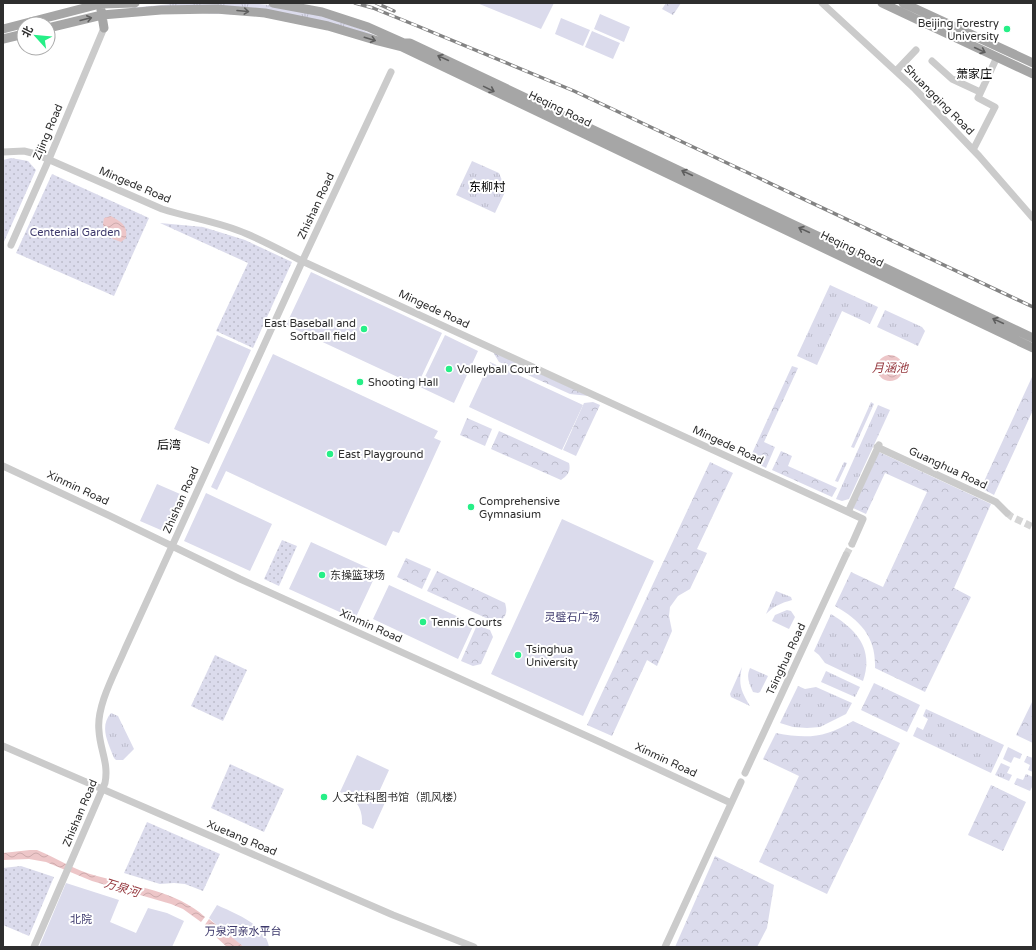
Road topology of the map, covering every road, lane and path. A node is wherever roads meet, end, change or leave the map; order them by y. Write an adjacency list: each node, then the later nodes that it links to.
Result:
1 (135, 3): 6 (main road)
2 (273, 3): 27 (main road, Heqing Road, one-way to 2)
3 (822, 3): 17 (street, Shuangqing Road)
4 (882, 3): 14 (main road, one-way to 14)
5 (903, 3): 16 (main road)
6 (100, 4): 7 (main road); 10 (main road)
7 (102, 15): 8 (main road, Heqing Road, one-way to 7); 9 (main road); 28 (main road, Heqing Road, one-way to 28)
8 (56, 26)
9 (104, 28): 23 (street, Zijing Road)
10 (3, 29)
11 (16, 36): 12 (main road)
12 (3, 39)
13 (916, 50): 17 (street)
14 (997, 57): 19 (main road); 20 (street)
15 (932, 61): 20 (street)
16 (1033, 63)
17 (896, 71): 21 (street, Shuangqing Road)
18 (391, 72): 26 (street, Zhishan Road)
19 (1033, 74)
20 (980, 92): 21 (street)
21 (973, 150): 24 (street, Shuangqing Road)
22 (3, 152): 23 (street, Mingede Road)
23 (49, 159): 25 (street, Zijing Road); 26 (street, Mingede Road)
24 (1033, 218)
25 (11, 245)
26 (302, 261): 30 (street, Mingede Road); 33 (street, Zhishan Road)
27 (1033, 338)
28 (1033, 348)
29 (3, 466): 33 (street, Xinmin Road)
30 (848, 512): 31 (street, Guanghua Road); 32 (street)
31 (1007, 513)
32 (852, 544)
33 (172, 546): 38 (street, Zhishan Road); 39 (street, Xinmin Road)
34 (846, 555): 36 (street, Tsinghua Road)
35 (3, 746): 38 (street, Xuetang Road)
36 (745, 773)
37 (741, 782): 39 (street)
38 (102, 790): 40 (street, Zhishan Road); 41 (street, Xuetang Road)
39 (731, 803): 42 (street)
40 (34, 947)
41 (474, 947)
42 (665, 947)

